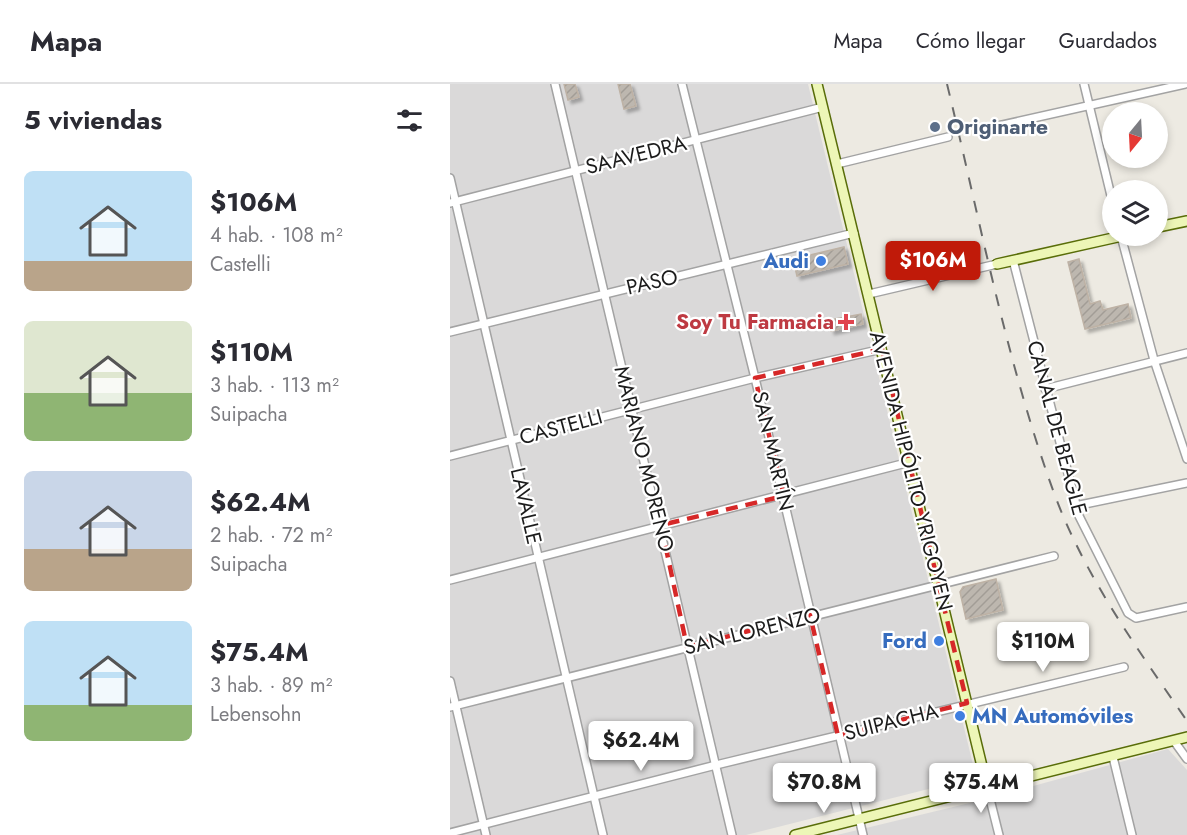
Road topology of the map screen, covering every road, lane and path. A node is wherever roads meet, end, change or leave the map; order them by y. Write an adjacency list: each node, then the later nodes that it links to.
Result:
1 (555, 84): 12 (street, MARIANO MORENO)
2 (682, 84): 10 (street, SAN MARTÍN)
3 (817, 84): 7 (main road, AVENIDA HIPÓLITO YRIGOYEN)
4 (1084, 84): 6 (street)
5 (1185, 84): 6 (street)
6 (1089, 105): 8 (street); 14 (street)
7 (823, 107): 10 (street, SAAVEDRA); 11 (main road, AVENIDA HIPÓLITO YRIGOYEN)
8 (980, 130)
9 (948, 137): 11 (street)
10 (696, 140): 12 (street, SAAVEDRA); 22 (street, SAN MARTÍN)
11 (837, 164): 18 (main road, AVENIDA HIPÓLITO YRIGOYEN)
12 (576, 170): 15 (street, SAAVEDRA); 24 (street, MARIANO MORENO)
13 (450, 177): 15 (street, LAVALLE)
14 (1107, 180)
15 (453, 202): 26 (street, LAVALLE)
16 (1187, 221): 17 (main road)
17 (1168, 225)
18 (854, 233): 22 (street, PASO); 25 (main road, AVENIDA HIPÓLITO YRIGOYEN)
19 (1102, 240): 21 (main road)
20 (1124, 246): 30 (street)
21 (1013, 260): 23 (main road); 32 (street, CANAL DE BEAGLE)
22 (726, 265): 24 (street, PASO); 31 (street, SAN MARTÍN)
23 (994, 265): 25 (street)
24 (604, 293): 26 (street, PASO); 33 (street, MARIANO MORENO)
25 (869, 294): 28 (main road, AVENIDA HIPÓLITO YRIGOYEN)
26 (484, 323): 27 (street, PASO); 34 (street, LAVALLE)
27 (450, 332)
28 (882, 349): 31 (street, CASTELLI); 37 (main road, AVENIDA HIPÓLITO YRIGOYEN)
29 (1187, 353): 30 (street)
30 (1154, 360): 32 (street); 36 (street)
31 (755, 378): 33 (street, CASTELLI); 39 (street, SAN MARTÍN)
32 (1045, 389): 40 (street, CANAL DE BEAGLE)
33 (632, 408): 34 (street, CASTELLI); 41 (street, MARIANO MORENO)
34 (511, 441): 35 (street, CASTELLI); 43 (street, LAVALLE)
35 (450, 456)
36 (1187, 459)
37 (910, 462): 39 (street); 45 (main road, AVENIDA HIPÓLITO YRIGOYEN)
38 (1187, 483): 40 (street)
39 (784, 496): 41 (street); 47 (street, SAN MARTÍN)
40 (1075, 506): 46 (street, CANAL DE BEAGLE)
41 (661, 525): 43 (street); 48 (street, MARIANO MORENO)
42 (1054, 556): 45 (street, SAN LORENZO)
43 (538, 559): 44 (street); 50 (street, LAVALLE)
44 (450, 580)
45 (939, 584): 47 (street, SAN LORENZO); 52 (main road, AVENIDA HIPÓLITO YRIGOYEN)
46 (1187, 608)
47 (810, 615): 48 (street, SAN LORENZO); 54 (street, SAN MARTÍN)
48 (687, 647): 50 (street, SAN LORENZO); 59 (street, MARIANO MORENO)
49 (1124, 667): 52 (street, SUIPACHA)
50 (566, 678): 53 (street, SAN LORENZO); 61 (street, LAVALLE)
51 (450, 681): 53 (street)
52 (967, 703): 54 (street, SUIPACHA); 60 (main road, AVENIDA HIPÓLITO YRIGOYEN)
53 (453, 706): 63 (street)
54 (838, 736): 59 (street, SUIPACHA); 62 (street, SAN MARTÍN)
55 (1187, 738): 56 (main road)
56 (1174, 741): 57 (main road); 58 (street)
57 (1113, 757): 60 (main road); 71 (street)
58 (1187, 759)
59 (716, 765): 61 (street, SUIPACHA); 67 (street, MARIANO MORENO)
60 (987, 788): 62 (main road); 70 (street)
61 (594, 796): 63 (street, SUIPACHA); 66 (street, LAVALLE)
62 (859, 819): 68 (main road); 69 (street, SAN MARTÍN)
63 (483, 825): 64 (street, SUIPACHA); 65 (street)
64 (450, 834)
65 (486, 835)
66 (603, 835)
67 (732, 835)
68 (795, 835)
69 (863, 835)
70 (999, 835)
71 (1132, 835)

